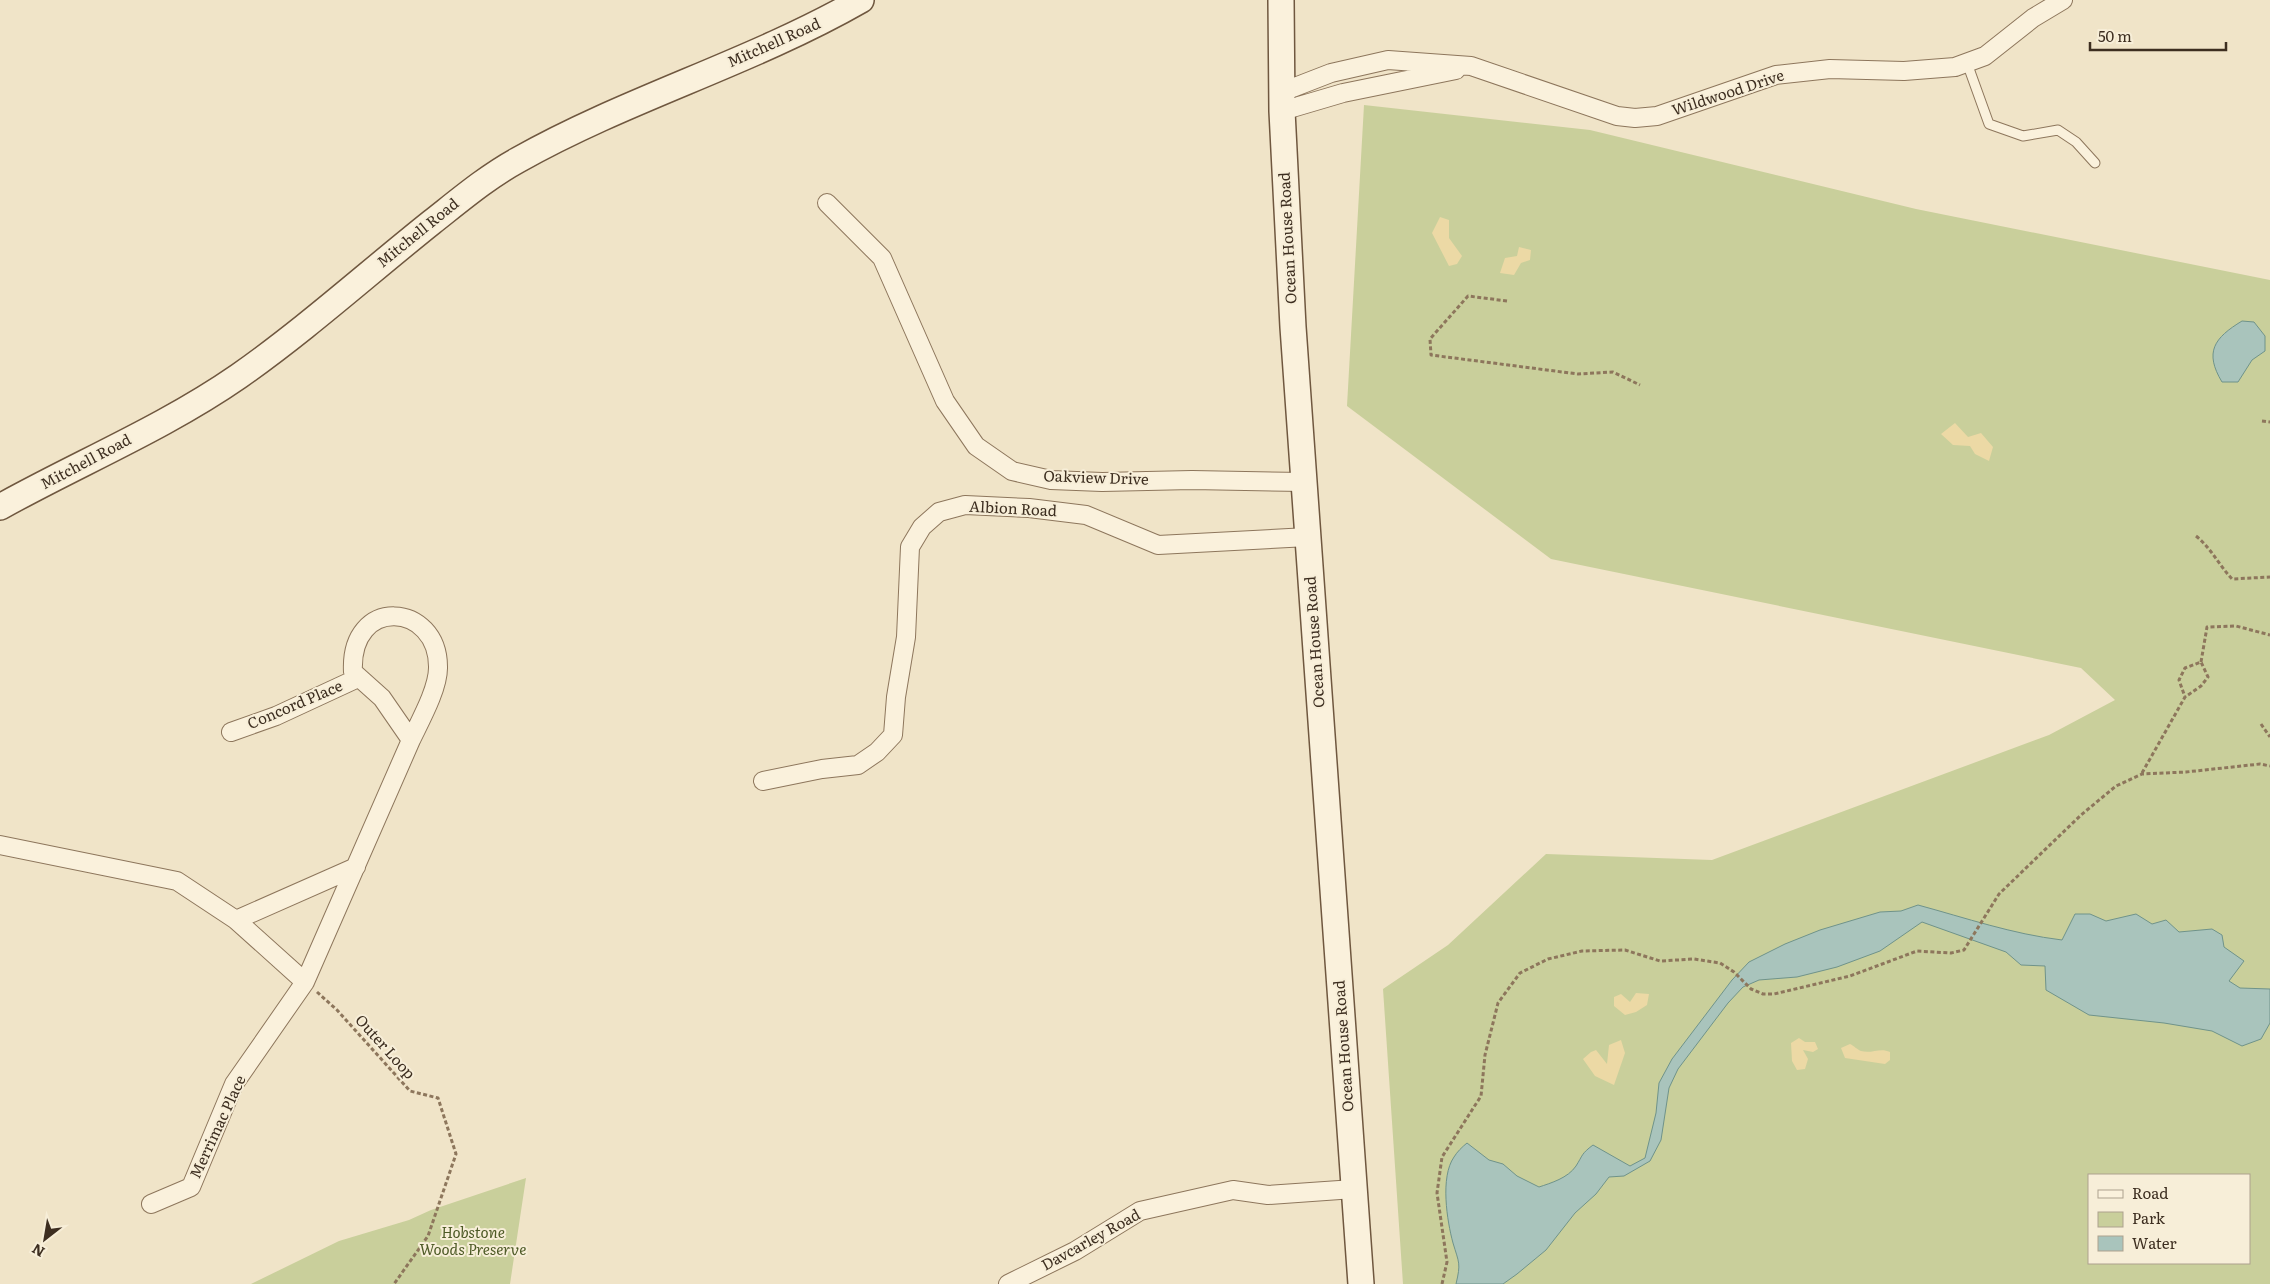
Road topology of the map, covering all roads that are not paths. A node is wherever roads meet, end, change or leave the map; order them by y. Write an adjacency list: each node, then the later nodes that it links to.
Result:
1 (861, 0): 10 (main road, Mitchell Road)
2 (1281, 0): 6 (main road, Ocean House Road)
3 (2063, 0): 4 (street, Wildwood Drive)
4 (1967, 63): 5 (street, Wildwood Drive); 7 (lane)
5 (1472, 66): 6 (street); 6 (street, Wildwood Drive)
6 (1282, 101): 9 (main road, Ocean House Road)
7 (2095, 163)
8 (827, 202): 9 (street, Oakview Drive)
9 (1304, 482): 11 (main road, Ocean House Road)
10 (0, 508)
11 (1308, 537): 15 (street, Albion Road); 20 (main road, Ocean House Road)
12 (358, 678): 13 (street, Concord Place); 14 (street); 14 (street, Merrimac Place)
13 (231, 732)
14 (412, 740): 17 (street, Merrimac Place)
15 (764, 781)
16 (0, 845): 18 (street)
17 (356, 867): 18 (street); 19 (street, Merrimac Place)
18 (236, 920): 19 (street)
19 (305, 982): 21 (street, Merrimac Place)
20 (1354, 1189): 22 (street, Davcarley Road); 23 (main road, Ocean House Road)
21 (151, 1204)
22 (1008, 1284)
23 (1361, 1284)

